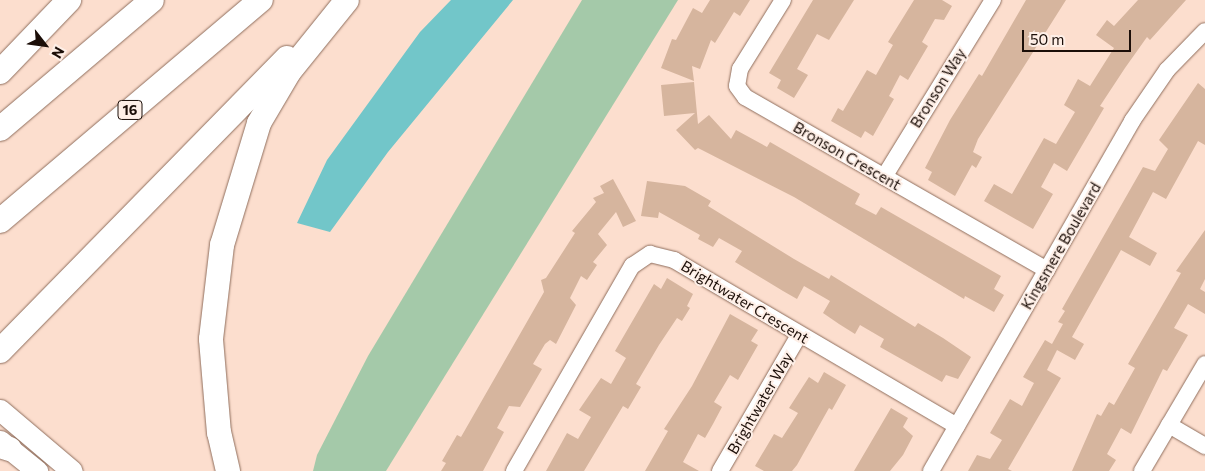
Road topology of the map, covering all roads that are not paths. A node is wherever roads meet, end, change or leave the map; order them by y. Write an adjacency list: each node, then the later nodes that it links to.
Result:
1 (69, 0): 8 (highway)
2 (152, 0): 9 (highway)
3 (261, 0): 11 (highway, 16)
4 (345, 0): 14 (highway); 23 (highway)
5 (783, 0): 10 (street, Bronson Crescent)
6 (993, 0): 10 (street, Bronson Way)
7 (1205, 31): 12 (street, Kingsmere Boulevard)
8 (0, 72)
9 (0, 129)
10 (884, 177): 12 (street, Bronson Crescent)
11 (0, 220)
12 (1047, 270): 18 (street, Kingsmere Boulevard)
13 (799, 335): 18 (street, Brightwater Crescent); 24 (street, Brightwater Crescent); 25 (street, Brightwater Way)
14 (0, 351)
15 (1205, 364): 17 (street)
16 (0, 410): 22 (main road)
17 (1169, 425): 20 (street); 27 (street)
18 (957, 426): 26 (street, Kingsmere Boulevard)
19 (3, 445): 21 (main road)
20 (1205, 446)
21 (37, 471)
22 (72, 471)
23 (228, 471)
24 (514, 471)
25 (720, 471)
26 (931, 471)
27 (1142, 471)

